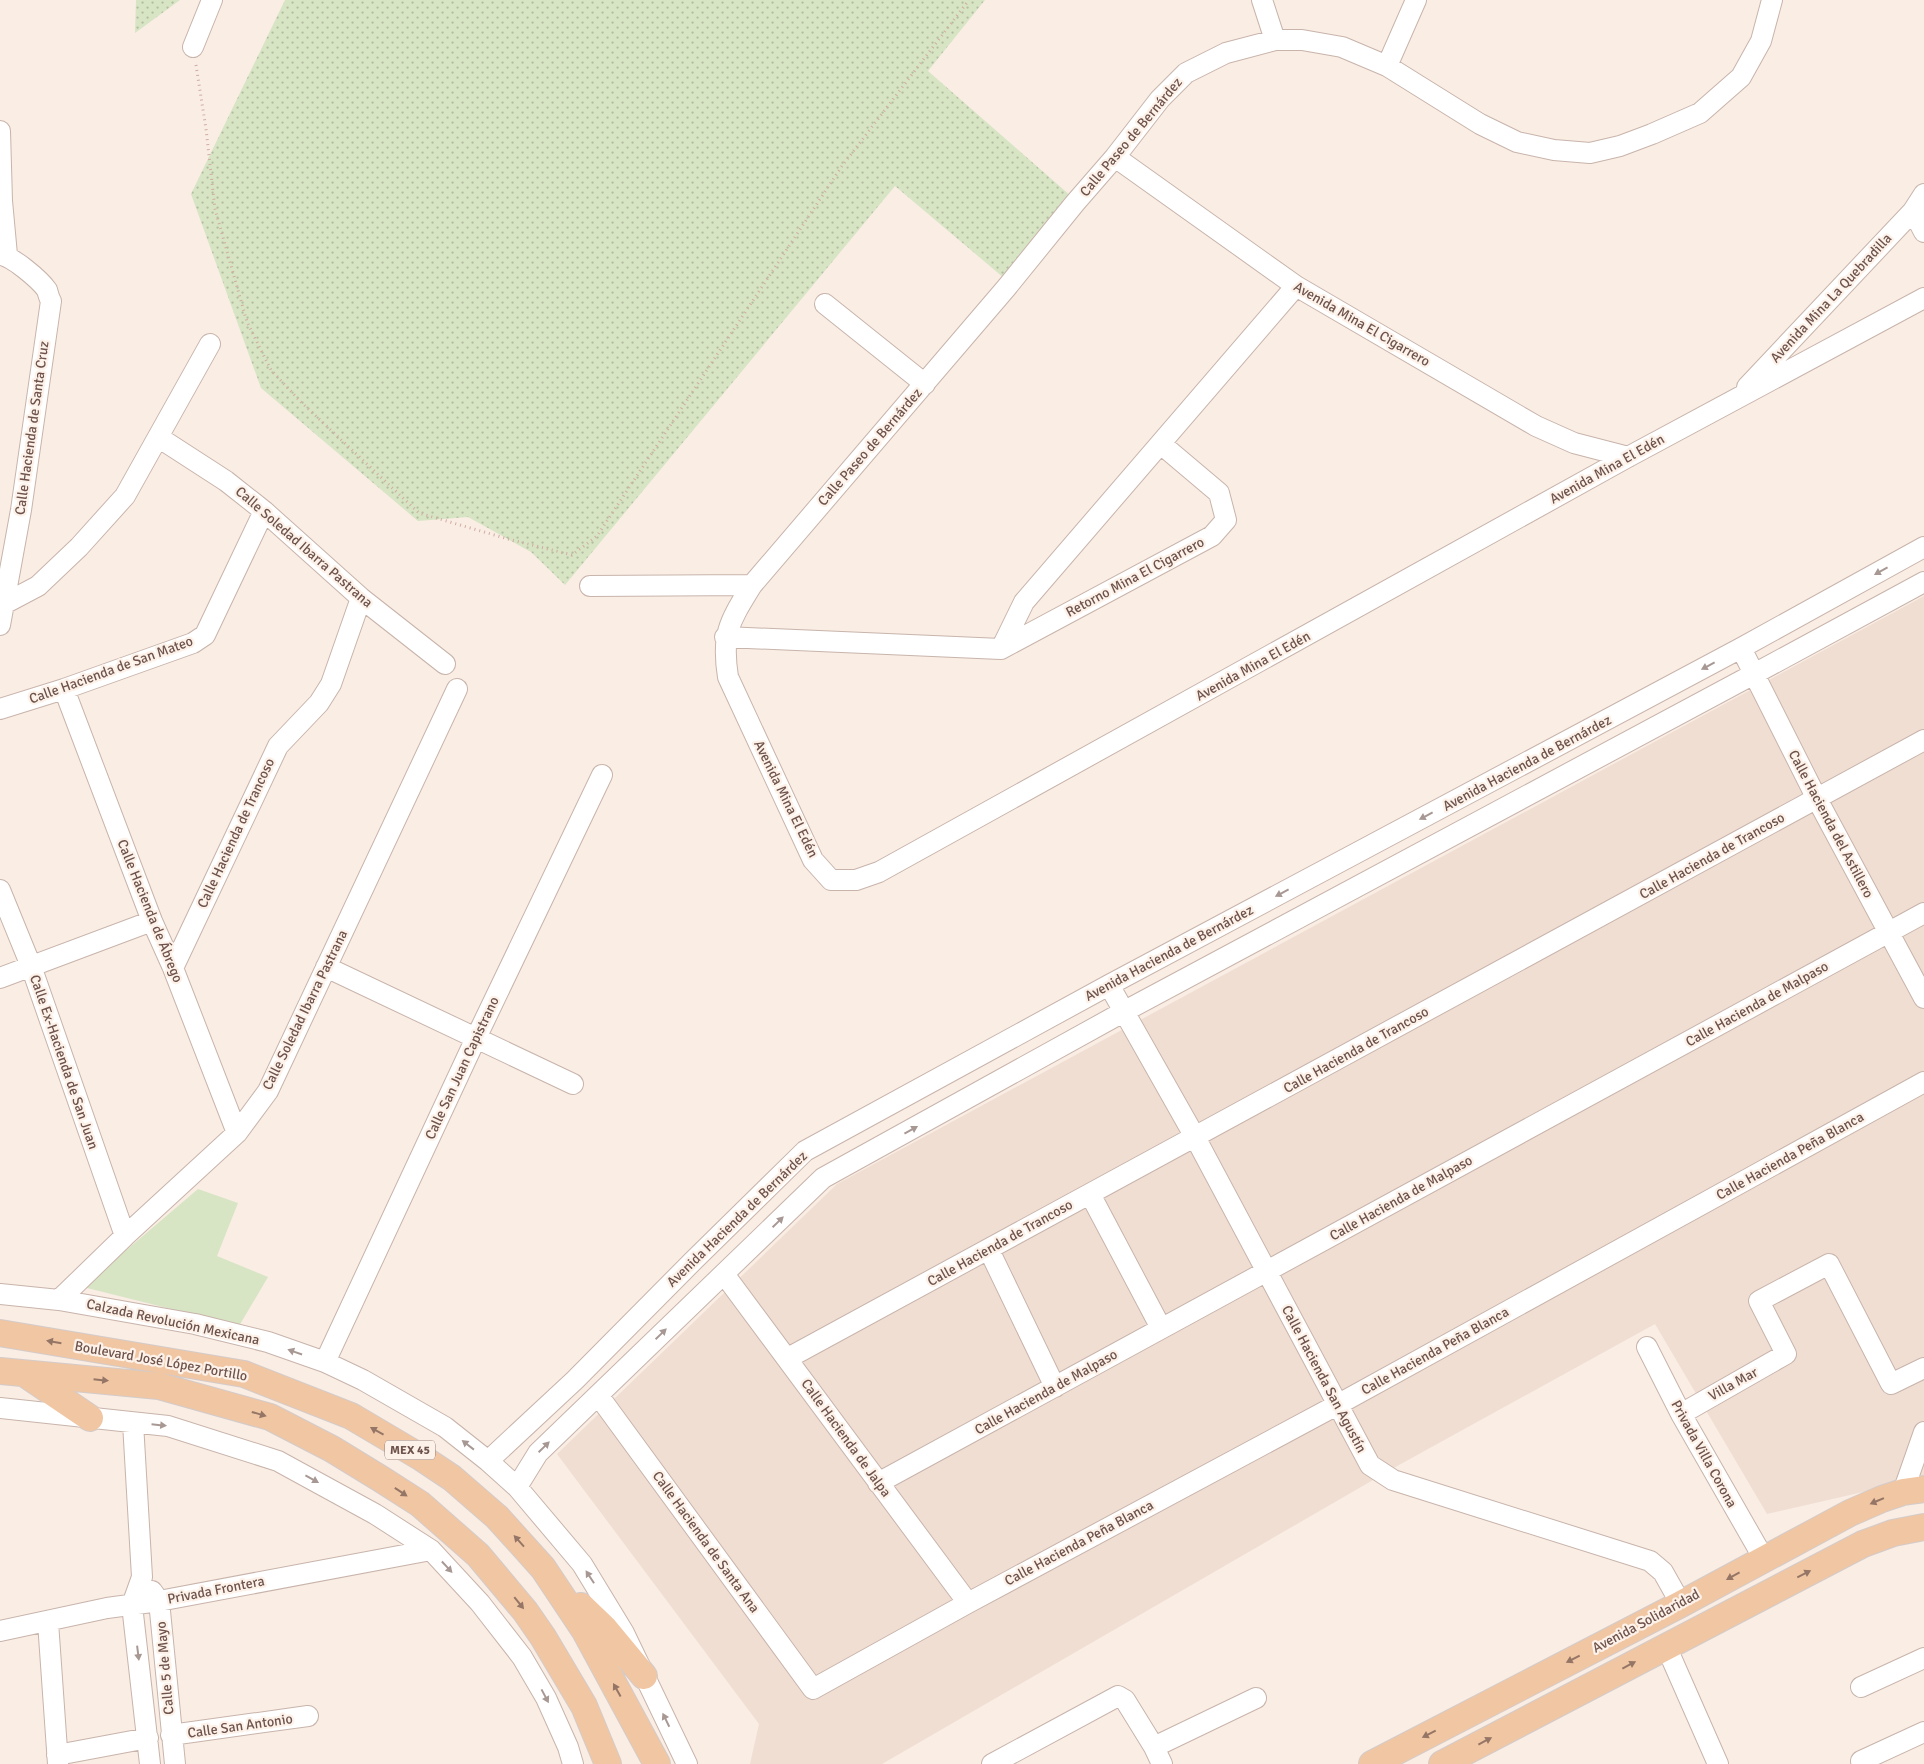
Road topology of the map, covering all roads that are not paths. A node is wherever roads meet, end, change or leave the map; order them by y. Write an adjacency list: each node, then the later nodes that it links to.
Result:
1 (212, 0): 6 (street)
2 (1262, 0): 5 (street)
3 (1416, 0): 7 (street)
4 (1772, 0): 7 (street, Calle Paseo de Bernárdez)
5 (1275, 40): 7 (street, Calle Paseo de Bernárdez); 9 (street, Calle Paseo de Bernárdez)
6 (193, 47)
7 (1387, 66)
8 (0, 131): 12 (street)
9 (1115, 157): 13 (street, Avenida Mina El Cigarrero); 17 (street, Calle Paseo de Bernárdez)
10 (1919, 202): 11 (street); 18 (street, Avenida Mina La Quebradilla)
11 (1924, 232)
12 (3, 255): 28 (street, Calle Hacienda de Santa Cruz)
13 (1296, 286): 20 (street); 21 (street, Avenida Mina El Cigarrero)
14 (1924, 298): 18 (street, Avenida Mina El Edén)
15 (825, 304): 17 (street)
16 (210, 344): 19 (street)
17 (925, 384): 25 (street, Calle Paseo de Bernárdez)
18 (1735, 400): 21 (street, Avenida Mina El Edén)
19 (158, 437): 22 (street, Calle Soledad Ibarra Pastrana); 28 (street)
20 (1160, 444): 32 (street); 32 (street, Retorno Mina El Cigarrero)
21 (1628, 457): 30 (street, Avenida Mina El Edén)
22 (264, 511): 27 (street, Calle Soledad Ibarra Pastrana); 35 (street, Calle Hacienda de San Mateo)
23 (1924, 547): 31 (street, Avenida Hacienda de Bernárdez, one-way to 31)
24 (1924, 582): 34 (street, Avenida Hacienda de Bernárdez)
25 (752, 585): 26 (street); 30 (street, Calle Paseo de Bernárdez)
26 (590, 586)
27 (361, 598): 33 (street, Calle Soledad Ibarra Pastrana); 47 (street, Calle Hacienda de Trancoso)
28 (4, 604): 29 (street, Calle Hacienda de Santa Cruz)
29 (0, 625)
30 (728, 628): 32 (street)
31 (1741, 648): 34 (street, Calle Hacienda del Astillero); 49 (street, Avenida Hacienda de Bernárdez, one-way to 49)
32 (1000, 649)
33 (445, 664)
34 (1754, 674): 40 (street, Calle Hacienda del Astillero); 51 (street, Avenida Hacienda de Bernárdez)
35 (64, 689): 37 (street, Calle Hacienda de San Mateo); 43 (street, Calle Hacienda de Ábrego)
36 (457, 689): 46 (street, Calle Soledad Ibarra Pastrana)
37 (0, 709)
38 (1924, 740): 40 (street, Calle Hacienda de Trancoso)
39 (602, 775): 52 (street, Calle San Juan Capistrano)
40 (1817, 799): 44 (street, Calle Hacienda del Astillero); 56 (street, Calle Hacienda de Trancoso)
41 (0, 890): 45 (street, Calle Ex-Hacienda de San Juan)
42 (1924, 913): 44 (street, Calle Hacienda de Malpaso)
43 (152, 921): 45 (street); 47 (street, Calle Hacienda de Ábrego)
44 (1888, 932): 50 (street, Calle Hacienda del Astillero); 60 (street, Calle Hacienda de Malpaso)
45 (30, 966): 48 (street); 58 (street, Calle Ex-Hacienda de San Juan)
46 (326, 967): 52 (street); 55 (street, Calle Soledad Ibarra Pastrana)
47 (173, 968): 55 (street, Calle Hacienda de Ábrego)
48 (0, 978)
49 (1109, 985): 51 (street, Calle Hacienda San Agustín); 79 (street, Avenida Hacienda de Bernárdez)
50 (1924, 998)
51 (1125, 1011): 56 (street, Calle Hacienda San Agustín); 61 (street, Avenida Hacienda de Bernárdez, one-way to 51)
52 (476, 1038): 54 (street); 68 (street, Calle San Juan Capistrano)
53 (1924, 1082): 73 (street, Calle Hacienda Peña Blanca)
54 (573, 1084)
55 (237, 1133): 58 (street, Calle Soledad Ibarra Pastrana)
56 (1195, 1138): 57 (street, Calle Hacienda de Trancoso); 60 (street, Calle Hacienda San Agustín)
57 (1090, 1194): 59 (street, Calle Hacienda de Trancoso); 64 (street)
58 (125, 1236): 63 (street, Calle Soledad Ibarra Pastrana)
59 (989, 1250): 67 (street, Calle Hacienda de Trancoso); 71 (street)
60 (1267, 1271): 64 (street, Calle Hacienda de Malpaso); 73 (street, Calle Hacienda San Agustín)
61 (724, 1274): 67 (street, Calle Hacienda de Jalpa); 72 (street, Avenida Hacienda de Bernárdez, one-way to 61)
62 (0, 1294): 63 (street, Calzada Revolución Mexicana)
63 (59, 1300): 68 (street, Calzada Revolución Mexicana, one-way to 63)
64 (1161, 1328): 71 (street, Calle Hacienda de Malpaso)
65 (12, 1335): 86 (main road, Boulevard José López Portillo / MEX 45, one-way to 65)
66 (1647, 1347): 75 (street, Privada Villa Corona)
67 (788, 1358): 80 (street, Calle Hacienda de Jalpa)
68 (325, 1362): 79 (street, Calzada Revolución Mexicana, one-way to 68)
69 (1924, 1368): 75 (street, Villa Mar)
70 (8, 1371): 76 (main road); 110 (main road, Boulevard José López Portillo / MEX 45, one-way to 110)
71 (1055, 1387): 80 (street, Calle Hacienda de Malpaso)
72 (598, 1396): 81 (street, Avenida Hacienda de Bernárdez, one-way to 72); 98 (street, Calle Hacienda de Santa Ana)
73 (1337, 1405): 89 (street, Calle Hacienda Peña Blanca); 90 (street, Calle Hacienda San Agustín)
74 (3, 1409): 76 (street)
75 (1681, 1414): 85 (street, Privada Villa Corona)
76 (90, 1418): 77 (street)
77 (133, 1423): 84 (street, one-way to 84); 87 (street, Calle 5 de Mayo)
78 (1924, 1432): 82 (street)
79 (488, 1460): 81 (street, Calzada Revolución Mexicana)
80 (878, 1483): 89 (street, Calle Hacienda de Jalpa)
81 (517, 1487): 96 (street, Calzada Revolución Mexicana, one-way to 81)
82 (1913, 1491): 85 (main road, Avenida Solidaridad, one-way to 85)
83 (1924, 1527): 94 (main road, one-way to 83)
84 (431, 1550): 88 (street, Privada Frontera); 109 (street, one-way to 109)
85 (1764, 1559): 90 (main road, Avenida Solidaridad, one-way to 90)
86 (543, 1568): 96 (main road); 111 (main road, Boulevard José López Portillo / MEX 45, one-way to 86)
87 (142, 1577): 88 (street); 91 (street, Calle 5 de Mayo)
88 (159, 1601): 91 (street, Privada Frontera); 102 (street, Calle 5 de Mayo)
89 (968, 1603): 98 (street, Calle Hacienda Peña Blanca)
90 (1680, 1604): 114 (main road, Avenida Solidaridad, one-way to 114)
91 (132, 1605): 92 (street, Privada Frontera); 103 (street, Calle 5 de Mayo, one-way to 103)
92 (48, 1622): 93 (street, Privada Frontera); 105 (street)
93 (0, 1631)
94 (1666, 1646): 115 (main road, one-way to 94); 116 (street)
95 (1924, 1658): 97 (street)
96 (644, 1676): 112 (street, Calzada Revolución Mexicana, one-way to 96)
97 (1861, 1687)
98 (813, 1689)
99 (1256, 1698): 104 (street)
100 (308, 1716): 102 (street, Calle San Antonio)
101 (1924, 1732): 106 (street)
102 (171, 1735): 108 (street, Calle 5 de Mayo)
103 (148, 1738): 105 (street); 107 (street, Calle 5 de Mayo)
104 (1158, 1756): 113 (street)
105 (58, 1760)
106 (1861, 1761)
107 (150, 1764)
108 (175, 1764)
109 (573, 1764)
110 (608, 1764)
111 (658, 1764)
112 (687, 1764)
113 (992, 1764)
114 (1372, 1764)
115 (1442, 1764)
116 (1718, 1764)

